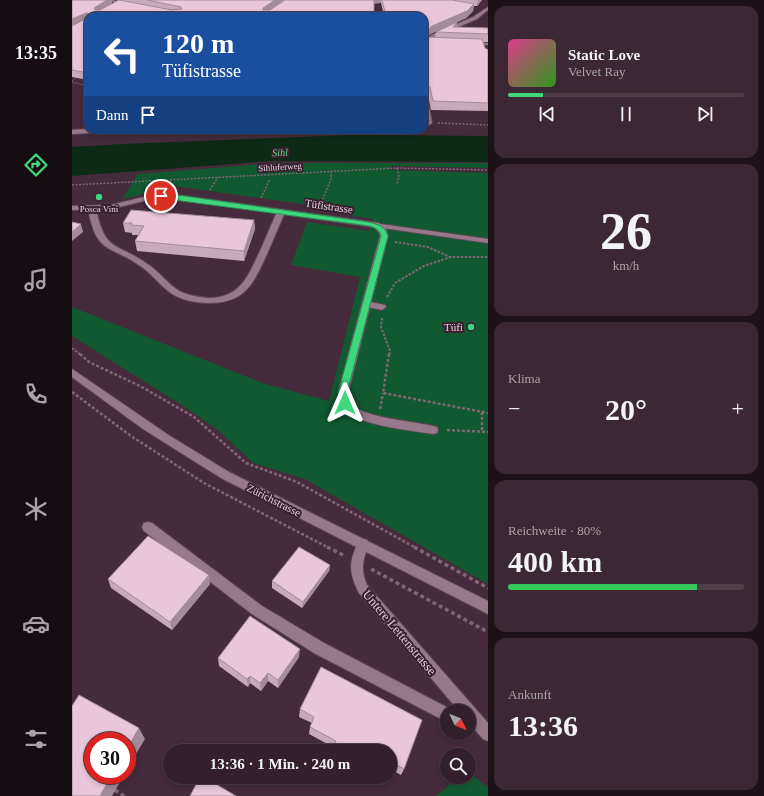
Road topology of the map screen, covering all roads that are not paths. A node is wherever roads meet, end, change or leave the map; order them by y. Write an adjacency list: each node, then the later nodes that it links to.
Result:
1 (104, 0): 2 (street)
2 (120, 2): 3 (street); 4 (street)
3 (132, 5)
4 (111, 8)
5 (478, 9): 6 (street)
6 (487, 9): 7 (street)
7 (428, 40)
8 (428, 42): 9 (street)
9 (435, 42)
10 (465, 43): 11 (street)
11 (486, 44): 12 (street)
12 (486, 50)
13 (428, 117): 14 (street)
14 (429, 123)
15 (84, 131): 16 (street)
16 (72, 132)
17 (72, 208): 18 (street, Tüfistrasse)
18 (92, 209): 19 (street, Tüfistrasse); 19 (street)
19 (281, 212): 20 (street, Tüfistrasse)
20 (376, 226): 21 (street, Tüfistrasse); 22 (street)
21 (488, 241)
22 (366, 304): 23 (street); 25 (street)
23 (382, 307)
24 (72, 372): 27 (street, Zürichstrasse)
25 (433, 430)
26 (148, 527): 30 (street)
27 (363, 544): 28 (street, Zürichstrasse); 29 (street, Untere Lettenstrasse)
28 (488, 608)
29 (463, 704)
30 (440, 711)

